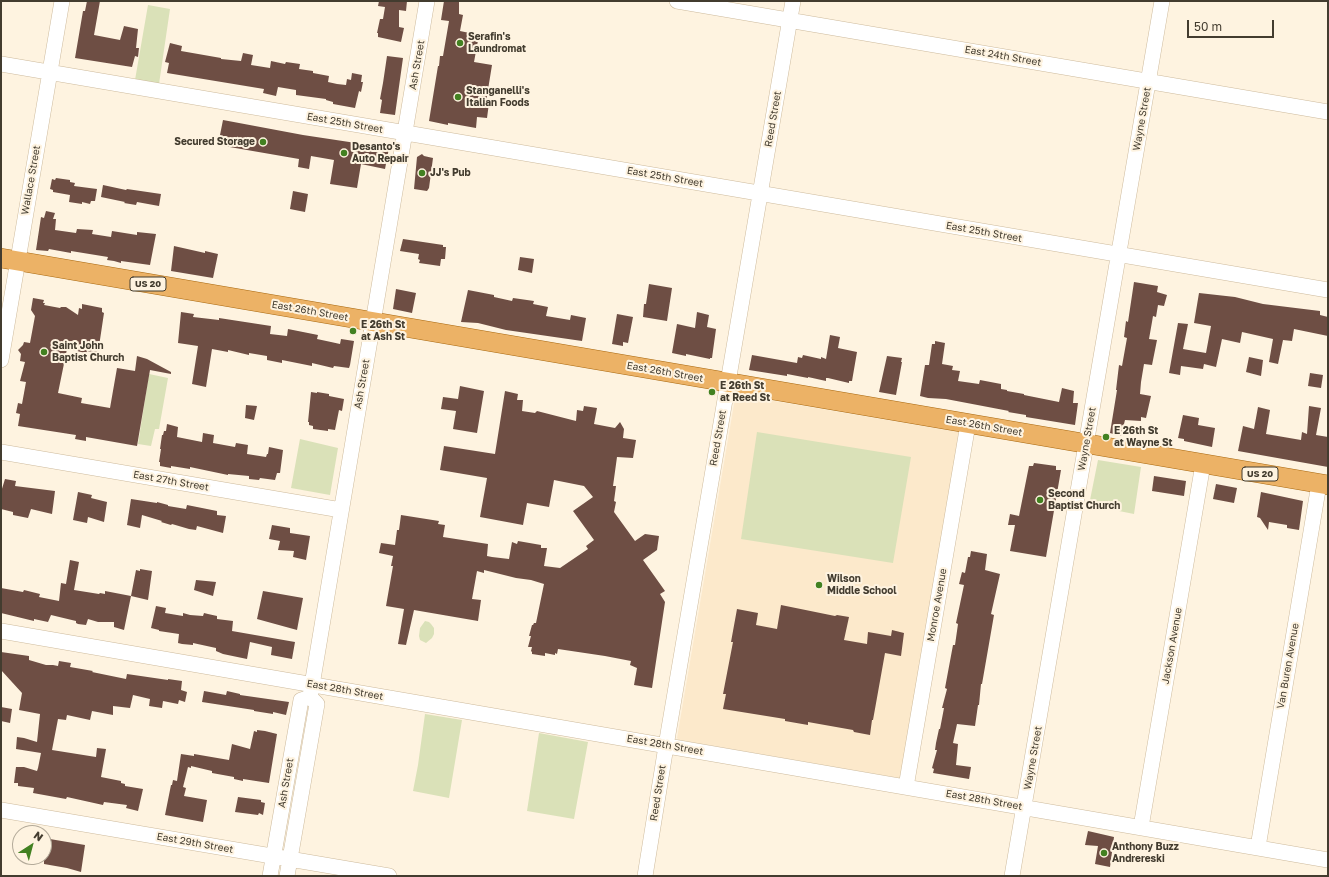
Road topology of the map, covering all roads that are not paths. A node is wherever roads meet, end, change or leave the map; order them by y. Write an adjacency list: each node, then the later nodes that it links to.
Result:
1 (62, 1): 8 (street, Wallace Street)
2 (428, 1): 11 (street, Ash Street)
3 (677, 1): 6 (street, East 24th Street)
4 (793, 1): 6 (street, Reed Street)
5 (1162, 1): 9 (street, Wayne Street)
6 (790, 20): 9 (street, East 24th Street); 12 (street, Reed Street)
7 (1, 64): 8 (street, East 25th Street)
8 (50, 73): 11 (street, East 25th Street); 14 (street, Wallace Street)
9 (1148, 81): 10 (street, East 24th Street); 13 (street, Wayne Street)
10 (1328, 112)
11 (405, 133): 12 (street, East 25th Street); 16 (street, Ash Street)
12 (760, 193): 13 (street, East 25th Street); 18 (street, Reed Street)
13 (1119, 254): 15 (street, East 25th Street); 20 (street, Wayne Street)
14 (9, 260): 16 (main road, East 26th Street / US 20); 17 (street, Wallace Street)
15 (1328, 290)
16 (373, 322): 18 (main road, East 26th Street / US 20); 24 (street, Ash Street)
17 (1, 360)
18 (728, 383): 19 (main road, East 26th Street / US 20); 27 (street, Reed Street)
19 (968, 424): 20 (main road, East 26th Street / US 20); 28 (street, Monroe Avenue)
20 (1086, 444): 22 (main road, East 26th Street / US 20); 29 (street, Wayne Street)
21 (1, 452): 24 (street, East 27th Street)
22 (1203, 464): 23 (main road, East 26th Street / US 20); 31 (street, Jackson Avenue)
23 (1324, 484): 32 (street, Van Buren Avenue)
24 (341, 510): 26 (street, Ash Street)
25 (1, 631): 26 (street, East 28th Street)
26 (311, 691): 27 (street, East 28th Street); 33 (street, Ash Street); 34 (street, Ash Street)
27 (666, 746): 28 (street, East 28th Street); 39 (street, Reed Street)
28 (906, 787): 29 (street, East 28th Street)
29 (1024, 807): 31 (street, East 28th Street); 40 (street, Wayne Street)
30 (1, 810): 33 (street, East 29th Street)
31 (1141, 827): 32 (street, East 28th Street)
32 (1258, 847): 35 (street, East 28th Street)
33 (273, 856): 34 (street, East 29th Street); 36 (street, Ash Street)
34 (290, 859): 37 (street, Ash Street); 38 (street, East 29th Street)
35 (1328, 860)
36 (270, 876)
37 (287, 876)
38 (389, 876)
39 (645, 876)
40 (1012, 876)

